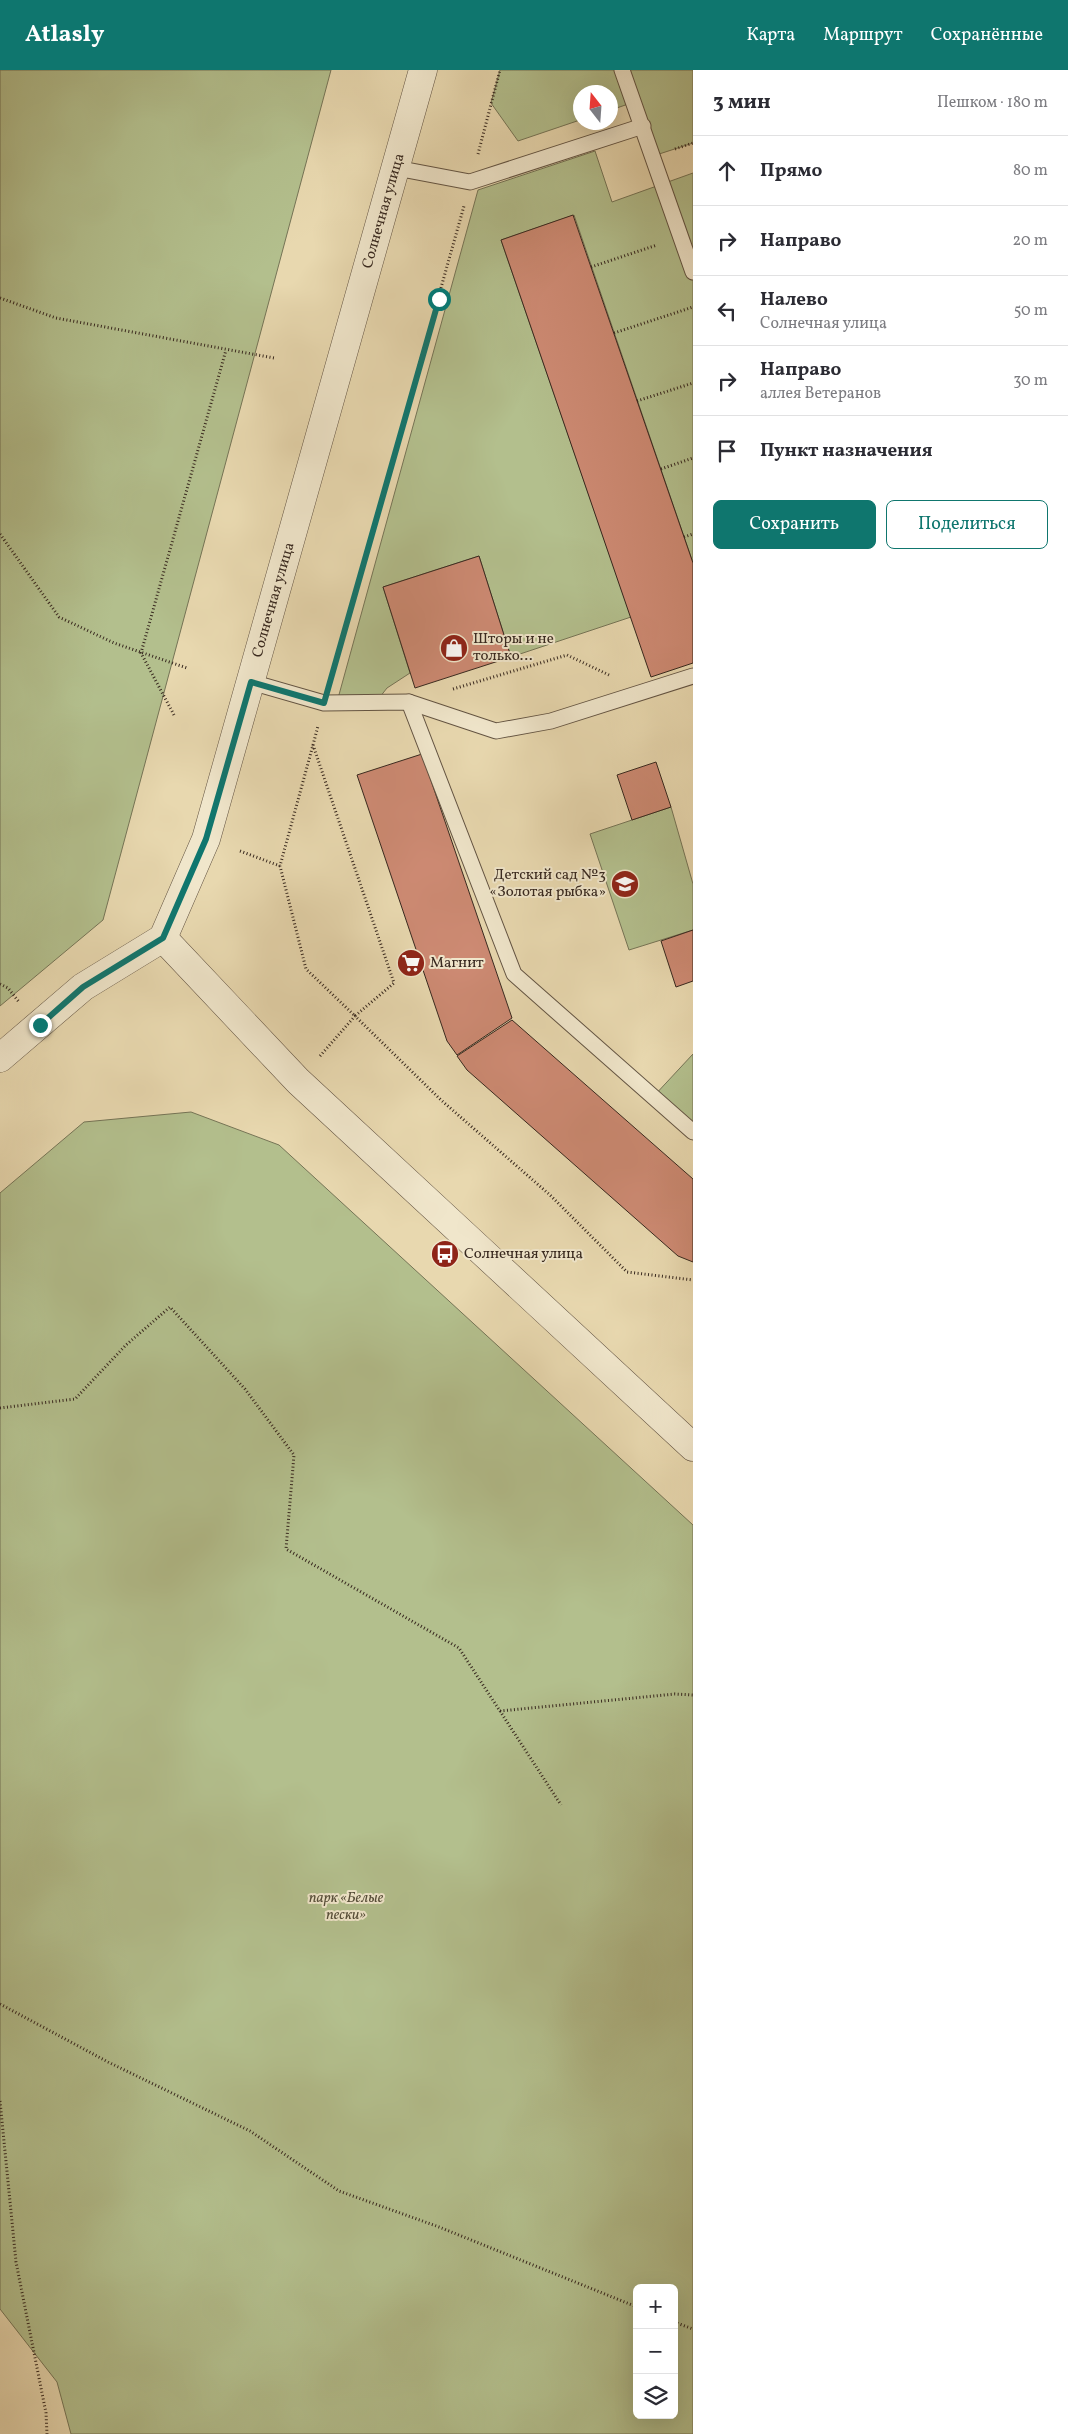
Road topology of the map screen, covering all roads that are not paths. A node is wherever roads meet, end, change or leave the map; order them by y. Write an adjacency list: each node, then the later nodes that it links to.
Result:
1 (423, 70): 4 (street, Солнечная улица)
2 (622, 70): 3 (lane)
3 (642, 126): 4 (lane); 5 (lane)
4 (396, 168): 7 (street, Солнечная улица)
5 (693, 272)
6 (693, 676): 8 (lane)
7 (251, 682): 8 (lane); 9 (street, Солнечная улица)
8 (409, 702): 11 (lane)
9 (163, 938): 10 (street); 12 (street)
10 (0, 1058)
11 (693, 1132)
12 (693, 1447)

